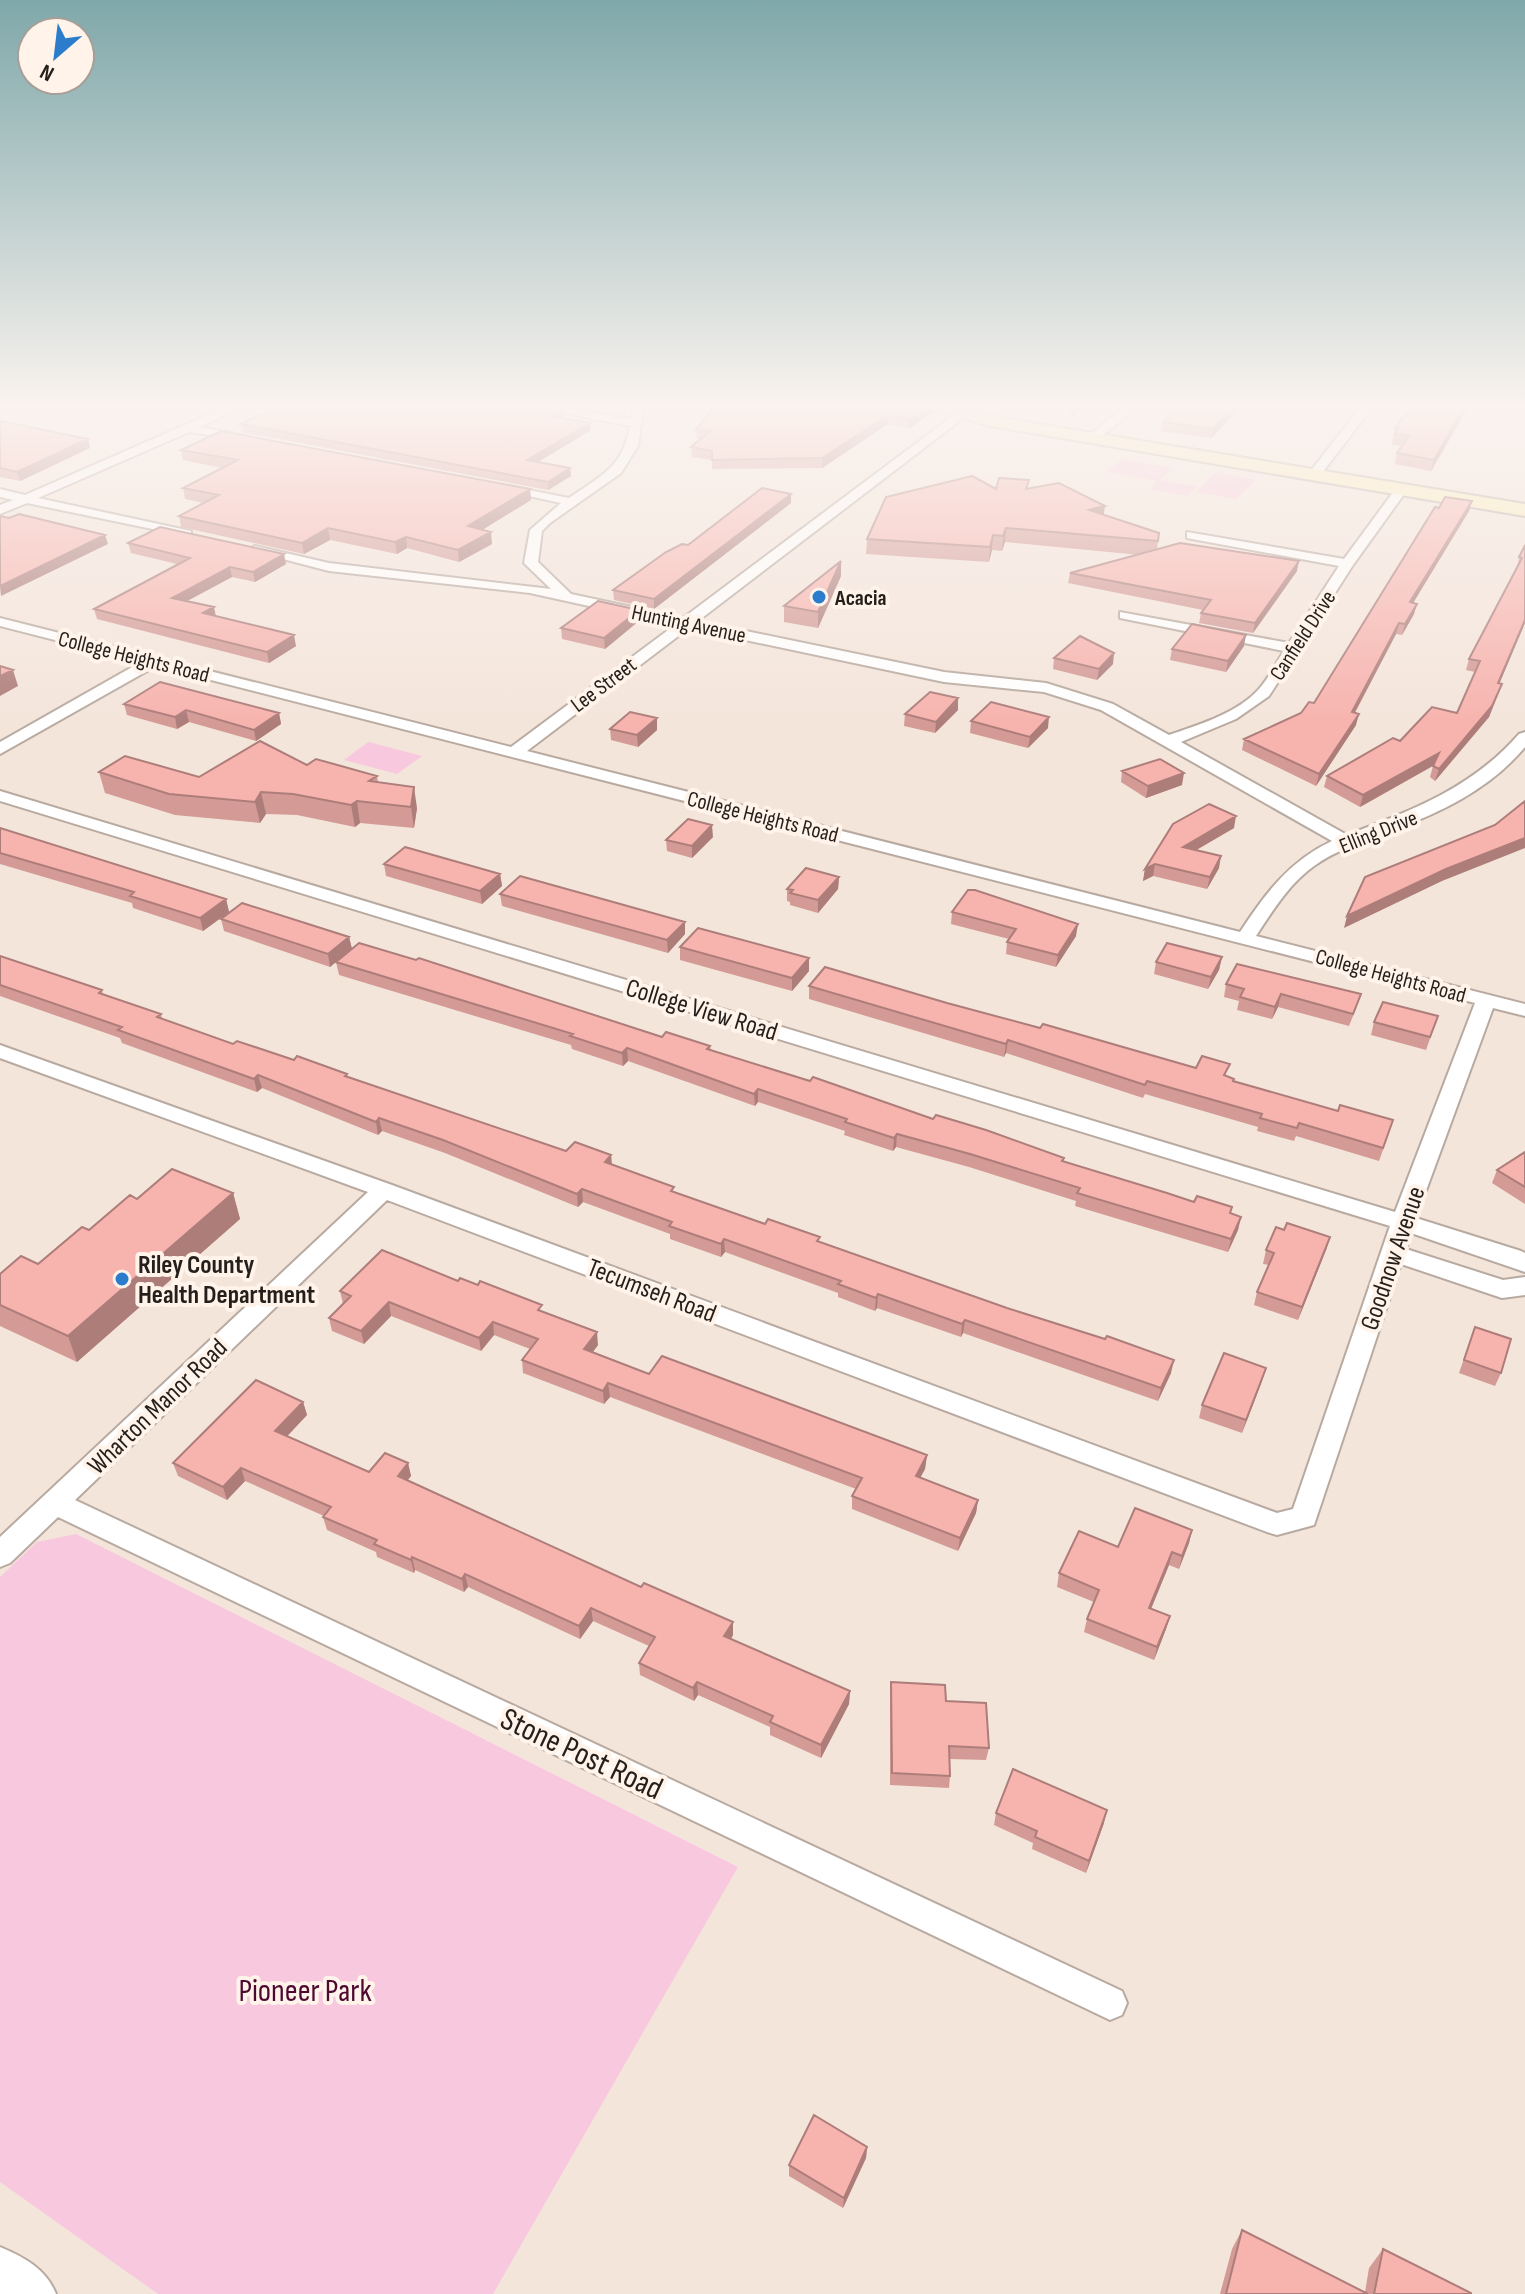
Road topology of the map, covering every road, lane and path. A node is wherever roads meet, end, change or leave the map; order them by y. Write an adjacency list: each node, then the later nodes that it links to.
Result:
1 (81, 511): 6 (street)
2 (561, 511): 8 (street)
3 (833, 511): 14 (street, Lee Street)
4 (1386, 511): 9 (street, Canfield Drive)
5 (1192, 535): 9 (street)
6 (196, 536)
7 (240, 547): 10 (street, Hunting Avenue)
8 (531, 563): 10 (street); 11 (street)
9 (1347, 564): 15 (street, Canfield Drive)
10 (492, 584): 11 (street, Hunting Avenue)
11 (566, 596): 14 (street, Hunting Avenue)
12 (1125, 615): 15 (street)
13 (0, 622): 16 (street, College Heights Road)
14 (685, 623): 18 (street, Hunting Avenue); 20 (street, Lee Street)
15 (1295, 649): 18 (street, Canfield Drive)
16 (155, 661): 19 (street); 20 (street, College Heights Road)
17 (1525, 737): 22 (street, Elling Drive)
18 (1169, 741): 22 (street, Hunting Avenue)
19 (0, 749)
20 (514, 753): 23 (street, College Heights Road)
21 (0, 796): 28 (street, College View Road)
22 (1346, 842): 23 (street, Elling Drive)
23 (1245, 938): 24 (street, College Heights Road)
24 (1486, 1000): 25 (street, College Heights Road); 28 (street, Goodnow Avenue)
25 (1525, 1010)
26 (0, 1051): 27 (street, Tecumseh Road)
27 (384, 1190): 32 (street, Wharton Manor Road); 33 (street, Tecumseh Road)
28 (1403, 1222): 29 (street, Goodnow Avenue); 30 (street, College View Road)
29 (1393, 1253): 31 (street); 33 (street, Goodnow Avenue)
30 (1525, 1264)
31 (1525, 1286)
32 (55, 1503): 34 (street, Wharton Manor Road); 35 (street, Stone Post Road)
33 (1304, 1517)
34 (0, 1555)
35 (1110, 2003)
36 (0, 2271): 37 (street)
37 (31, 2294)

